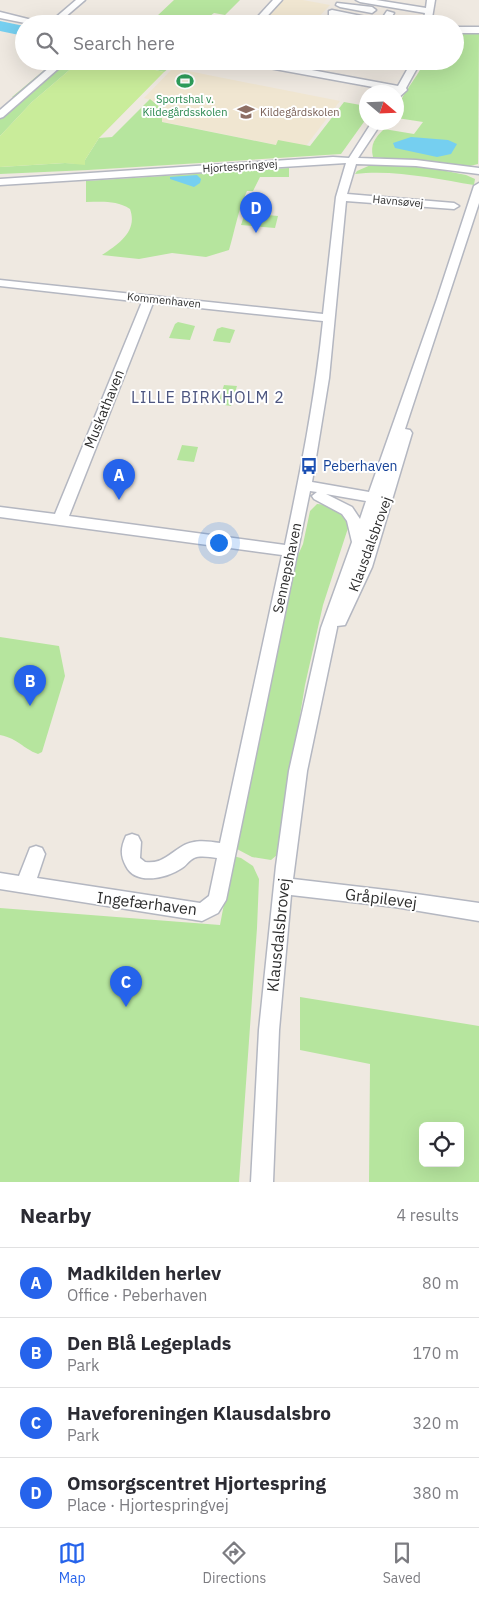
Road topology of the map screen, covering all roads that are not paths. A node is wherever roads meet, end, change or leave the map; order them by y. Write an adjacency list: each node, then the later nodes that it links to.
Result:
1 (81, 0): 11 (street)
2 (278, 0): 12 (street)
3 (360, 0): 8 (street)
4 (416, 0): 5 (street)
5 (420, 0)
6 (431, 0): 9 (street)
7 (340, 5): 8 (street)
8 (393, 8): 9 (street); 14 (street)
9 (429, 11): 15 (street)
10 (332, 13): 13 (street)
11 (63, 15)
12 (264, 15)
13 (343, 15)
14 (410, 15)
15 (428, 15)
16 (0, 16): 17 (street)
17 (15, 19)
18 (464, 30): 19 (street)
19 (479, 30)
20 (52, 70): 25 (street)
21 (288, 70): 23 (street)
22 (412, 70): 24 (street)
23 (359, 85)
24 (404, 85)
25 (0, 115)
26 (372, 130): 27 (street, Sennepshaven)
27 (352, 160): 28 (street, Hjortespringvej); 29 (street, Hjortespringvej); 31 (street, Sennepshaven)
28 (479, 171)
29 (0, 182)
30 (479, 186): 34 (street, Klausdalsbrovej)
31 (341, 197): 32 (street, Havnsøvej); 37 (street, Sennepshaven)
32 (454, 206)
33 (479, 218): 34 (street, Klausdalsbrovej)
34 (463, 240): 40 (street, Klausdalsbrovej)
35 (0, 283): 36 (street, Kommenhaven)
36 (149, 298): 37 (street, Kommenhaven); 42 (street, Muskathaven)
37 (329, 318): 38 (street, Sennepshaven)
38 (303, 489): 39 (street); 40 (street); 44 (street, Sennepshaven)
39 (319, 496): 40 (street); 43 (street)
40 (376, 504): 43 (street, Klausdalsbrovej); 45 (street, Klausdalsbrovej)
41 (0, 512): 42 (street)
42 (60, 520): 44 (street)
43 (358, 542): 45 (street, Klausdalsbrovej)
44 (290, 551): 47 (street, Sennepshaven)
45 (316, 690): 51 (street, Klausdalsbrovej)
46 (132, 842): 47 (street)
47 (226, 852): 50 (street, Ingefærhaven)
48 (36, 854): 50 (street)
49 (0, 881): 50 (street, Ingefærhaven)
50 (25, 885)
51 (283, 886): 52 (street, Gråpilevej); 53 (street, Klausdalsbrovej)
52 (479, 912)
53 (262, 1182)

